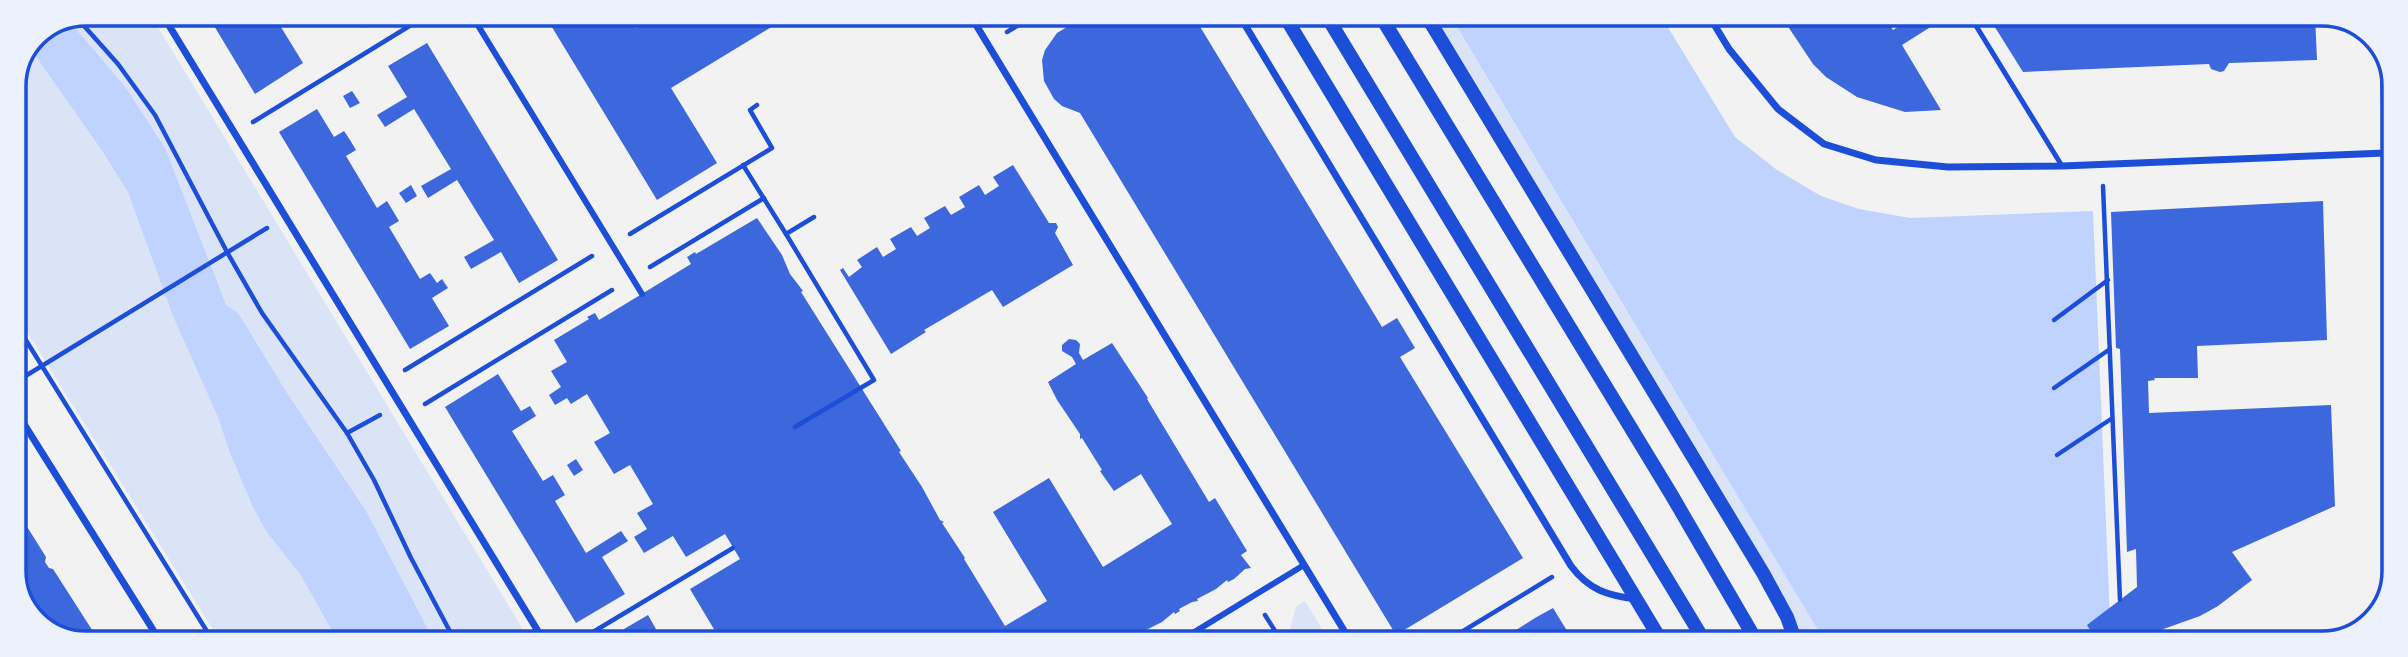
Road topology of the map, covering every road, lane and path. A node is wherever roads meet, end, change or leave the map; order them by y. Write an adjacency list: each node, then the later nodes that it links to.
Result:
1 (85, 26): 24 (path)
2 (169, 26): 15 (street)
3 (410, 26): 15 (path)
4 (478, 26): 25 (street)
5 (977, 26): 14 (street)
6 (1017, 26): 14 (path)
7 (1246, 26): 43 (street)
8 (1291, 26): 45 (main road)
9 (1333, 26): 57 (main road)
10 (1387, 26): 58 (main road)
11 (1433, 26): 59 (main road)
12 (1715, 26): 19 (street)
13 (1976, 26): 19 (lane)
14 (988, 44): 42 (street)
15 (235, 134): 21 (street)
16 (2382, 153): 17 (street)
17 (2102, 164): 19 (street); 26 (path)
18 (743, 165): 20 (path)
19 (2062, 166)
20 (764, 198): 23 (path); 25 (path)
21 (286, 216): 24 (path); 34 (street)
22 (814, 217): 23 (path)
23 (786, 234): 38 (path)
24 (227, 252): 31 (path); 39 (path)
25 (632, 277): 27 (street); 35 (path)
26 (2109, 279): 28 (path); 30 (path)
27 (642, 294)
28 (2054, 320)
29 (26, 341): 31 (path)
30 (2110, 348): 33 (path); 36 (path)
31 (41, 366): 32 (path); 48 (path)
32 (26, 375)
33 (2054, 388)
34 (400, 404): 35 (street); 39 (path)
35 (407, 415): 50 (street)
36 (2112, 418): 40 (path); 46 (path)
37 (26, 427): 47 (street)
38 (795, 427)
39 (347, 433): 49 (path)
40 (2057, 455)
41 (733, 548): 51 (path)
42 (1304, 565): 44 (street); 54 (street)
43 (1571, 566): 45 (street); 55 (path)
44 (1254, 596): 52 (street); 53 (path)
45 (1638, 600): 56 (main road)
46 (2120, 600)
47 (154, 631)
48 (207, 631)
49 (450, 631)
50 (538, 631)
51 (595, 631)
52 (1196, 631)
53 (1275, 631)
54 (1343, 631)
55 (1463, 631)
56 (1656, 631)
57 (1698, 631)
58 (1751, 631)
59 (1792, 631)

